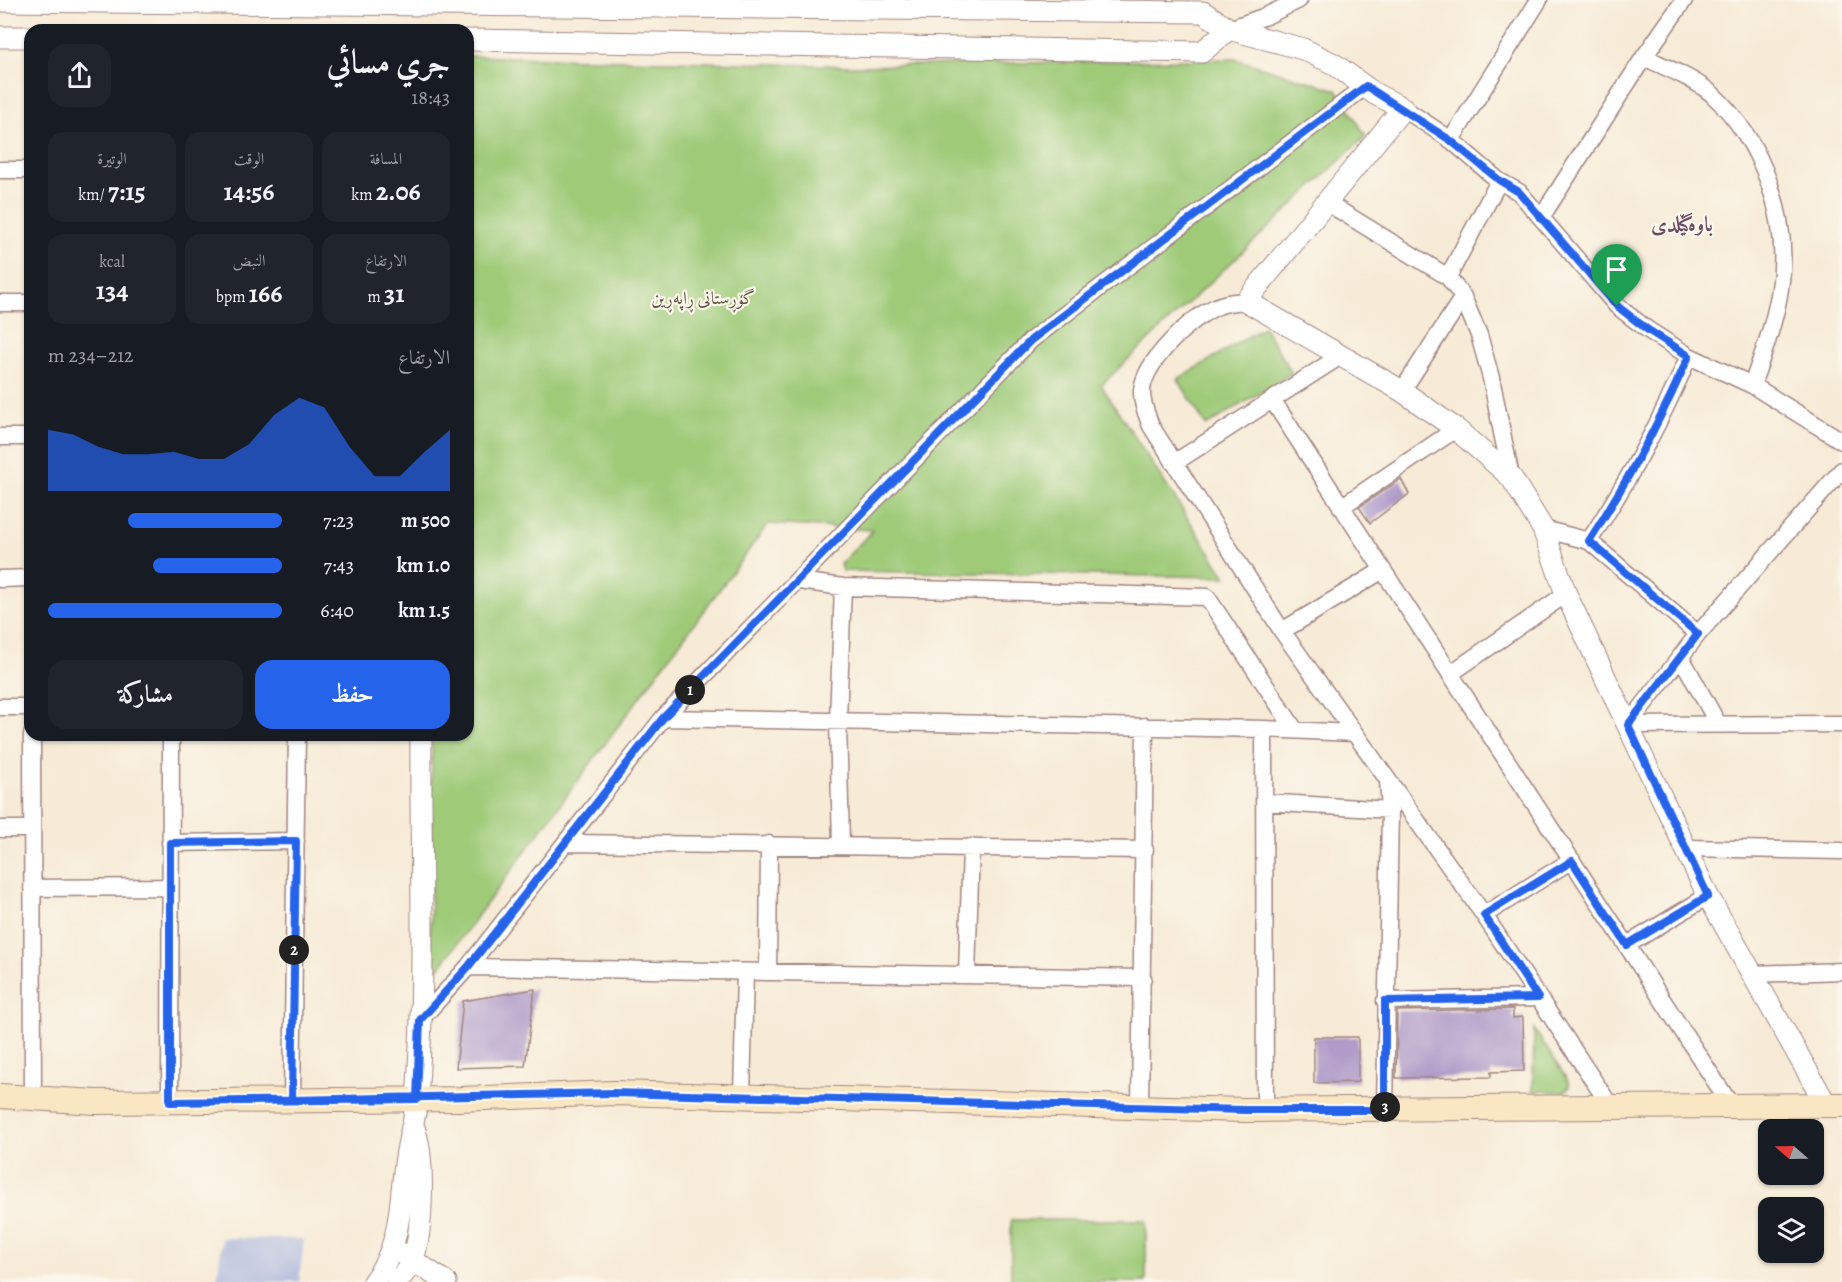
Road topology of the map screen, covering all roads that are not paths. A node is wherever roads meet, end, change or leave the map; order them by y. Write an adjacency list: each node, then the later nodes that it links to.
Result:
1 (1299, 0): 9 (street)
2 (1539, 0): 17 (street)
3 (1684, 0): 14 (street)
4 (0, 1): 5 (street)
5 (207, 1): 6 (street)
6 (369, 2): 8 (street)
7 (623, 3): 8 (street); 9 (street)
8 (553, 5): 13 (street)
9 (1229, 29): 13 (street); 15 (street)
10 (0, 37): 11 (street)
11 (24, 37)
12 (474, 40): 13 (street)
13 (555, 41)
14 (1644, 57): 22 (street); 30 (street)
15 (1366, 86): 16 (street); 46 (street)
16 (1403, 108): 17 (street); 21 (street)
17 (1450, 140): 20 (street)
18 (0, 170): 19 (street)
19 (24, 170)
20 (1499, 180): 22 (street); 23 (street)
21 (1326, 202): 23 (street); 25 (street)
22 (1542, 216): 29 (street)
23 (1448, 277): 24 (street)
24 (1463, 297): 31 (street); 39 (street)
25 (1246, 301): 28 (street); 37 (street)
26 (0, 303): 27 (street)
27 (24, 303)
28 (1342, 355): 31 (street); 32 (street)
29 (1689, 356): 30 (street); 42 (street)
30 (1752, 385): 36 (street)
31 (1401, 391): 33 (street)
32 (1273, 401): 37 (street); 40 (street)
33 (1456, 429): 39 (street); 40 (street)
34 (0, 437): 35 (street)
35 (24, 437)
36 (1842, 441)
37 (1174, 463): 49 (street)
38 (1842, 470): 50 (street)
39 (1510, 477): 41 (street)
40 (1341, 507): 43 (street)
41 (1543, 529): 42 (street); 48 (street)
42 (1589, 541): 50 (street)
43 (1383, 570): 49 (street); 52 (street)
44 (24, 578): 45 (street)
45 (0, 579)
46 (799, 581): 47 (street); 55 (street)
47 (843, 587): 56 (street); 62 (street)
48 (1566, 594): 52 (street); 59 (street)
49 (1282, 631): 63 (street)
50 (1698, 634): 51 (street)
51 (1681, 657): 57 (street); 59 (street)
52 (1450, 674): 82 (street)
53 (0, 707): 54 (street)
54 (24, 707)
55 (663, 718): 56 (street); 75 (street)
56 (838, 721): 60 (street); 77 (street)
57 (1718, 724): 58 (street); 59 (street)
58 (1842, 724)
59 (1628, 725): 79 (street)
60 (1145, 726): 61 (street); 80 (street)
61 (1264, 729): 62 (street); 69 (street)
62 (1295, 730): 63 (street)
63 (1354, 733): 68 (street)
64 (32, 741): 72 (street)
65 (171, 741): 74 (street)
66 (297, 741): 73 (street)
67 (421, 741): 97 (street)
68 (1388, 779): 70 (street); 86 (street)
69 (1264, 802): 70 (street); 108 (street)
70 (1390, 810): 96 (street)
71 (0, 829): 72 (street)
72 (32, 829): 84 (street)
73 (296, 841): 74 (street); 102 (street)
74 (170, 843): 83 (street)
75 (565, 843): 76 (street); 88 (street)
76 (769, 844): 77 (street); 91 (street)
77 (841, 845): 78 (street)
78 (971, 847): 80 (street); 93 (street)
79 (1685, 848): 81 (street); 85 (street)
80 (1145, 849): 94 (street)
81 (1842, 851)
82 (1572, 861): 86 (street); 87 (street)
83 (170, 887): 84 (street); 103 (street)
84 (32, 888): 100 (street)
85 (1708, 896): 87 (street); 92 (street)
86 (1484, 915): 95 (street)
87 (1627, 945): 104 (street)
88 (468, 967): 90 (street); 97 (street)
89 (1842, 971): 92 (street)
90 (745, 972): 91 (street); 99 (street)
91 (768, 972): 93 (street)
92 (1753, 974): 105 (street)
93 (967, 975): 94 (street)
94 (1143, 978): 106 (street)
95 (1538, 998): 96 (street); 107 (street)
96 (1385, 1001): 109 (street)
97 (420, 1020): 101 (street)
98 (0, 1096): 100 (main road)
99 (742, 1096): 101 (main road); 106 (main road)
100 (33, 1098): 103 (main road)
101 (417, 1099): 102 (main road); 110 (street)
102 (292, 1100): 103 (main road)
103 (170, 1102)
104 (1730, 1104): 105 (main road); 107 (main road)
105 (1835, 1105)
106 (1140, 1107): 108 (main road)
107 (1611, 1107): 109 (main road)
108 (1265, 1110): 109 (main road)
109 (1385, 1110)
110 (414, 1127): 111 (street); 112 (street)
111 (394, 1248): 112 (street); 113 (street)
112 (413, 1260): 114 (street); 115 (street)
113 (373, 1282)
114 (398, 1282)
115 (446, 1282)

